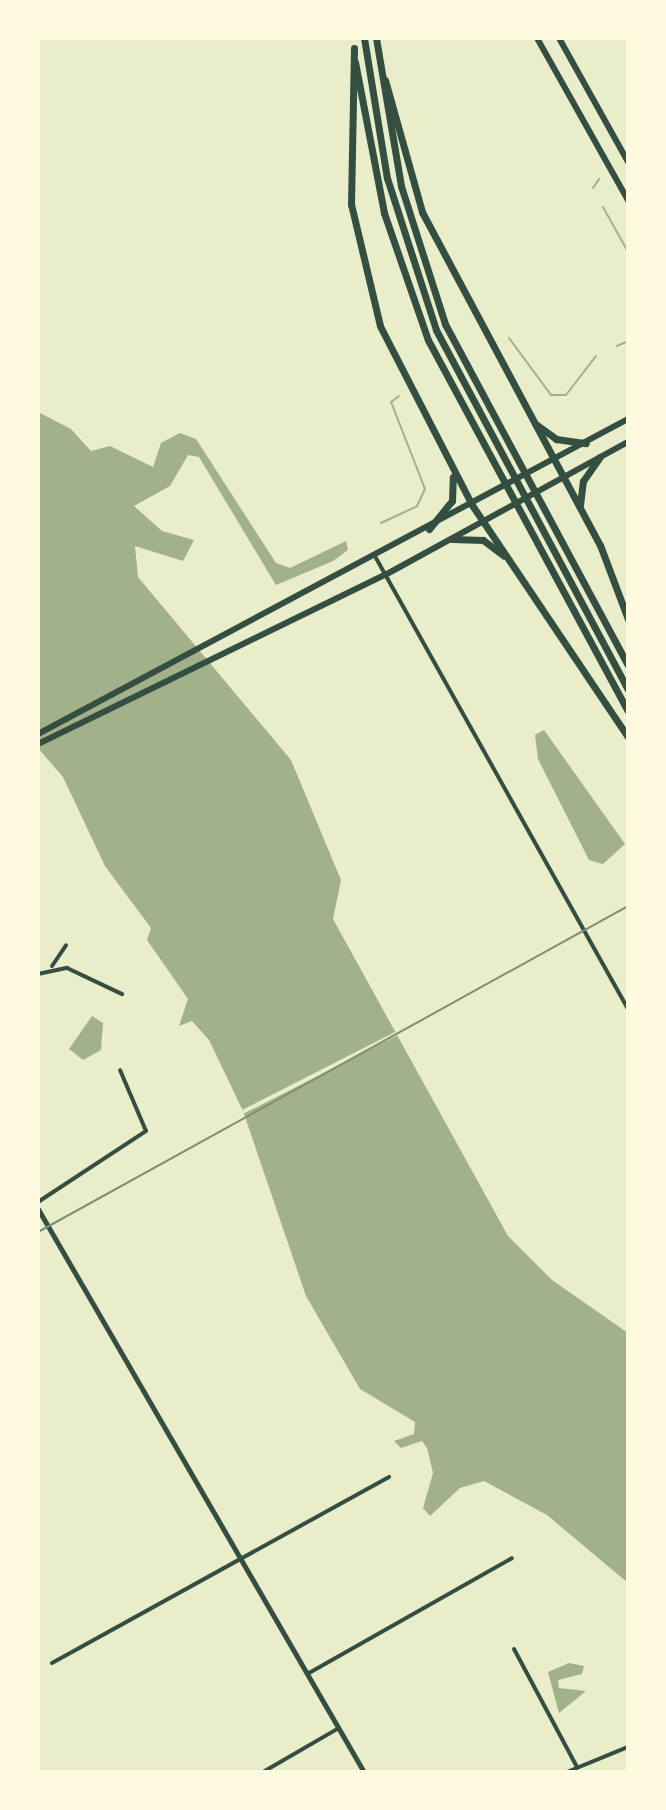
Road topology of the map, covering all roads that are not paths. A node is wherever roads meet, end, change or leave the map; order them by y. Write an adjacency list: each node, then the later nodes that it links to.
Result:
1 (352, 38): 6 (highway)
2 (364, 38): 29 (highway)
3 (537, 38): 9 (main road)
4 (559, 38): 7 (main road)
5 (376, 40): 11 (highway); 28 (highway)
6 (354, 48): 17 (highway); 30 (highway)
7 (628, 162)
8 (628, 181): 9 (main road)
9 (619, 186): 10 (main road)
10 (628, 200)
11 (530, 416): 14 (highway); 16 (highway)
12 (628, 419): 14 (main road)
13 (628, 442): 15 (main road)
14 (586, 443): 16 (main road)
15 (600, 457): 18 (main road); 20 (highway)
16 (552, 462): 18 (highway); 19 (main road)
17 (451, 467): 19 (highway); 22 (highway)
18 (562, 478): 20 (highway); 21 (main road)
19 (472, 505): 21 (highway); 22 (main road)
20 (580, 507): 27 (highway)
21 (486, 521): 23 (main road); 25 (highway)
22 (429, 529): 24 (main road)
23 (452, 539): 25 (highway); 26 (main road)
24 (376, 558): 26 (street); 31 (main road)
25 (514, 567): 32 (highway)
26 (385, 575): 33 (main road); 38 (street)
27 (628, 619)
28 (628, 665)
29 (628, 689)
30 (628, 711)
31 (38, 734)
32 (628, 737)
33 (38, 744)
34 (66, 945): 35 (street)
35 (52, 966): 36 (street); 37 (street)
36 (38, 974)
37 (122, 994)
38 (628, 1009)
39 (120, 1070): 40 (street)
40 (38, 1202)
41 (38, 1209): 43 (street)
42 (389, 1477): 43 (street)
43 (243, 1558): 46 (street); 47 (street)
44 (512, 1558): 47 (street)
45 (514, 1649): 50 (street)
46 (52, 1663)
47 (309, 1673): 48 (street)
48 (339, 1728): 51 (street); 52 (street)
49 (628, 1747): 50 (street)
50 (577, 1767): 53 (street)
51 (263, 1772)
52 (364, 1772)
53 (567, 1772)

